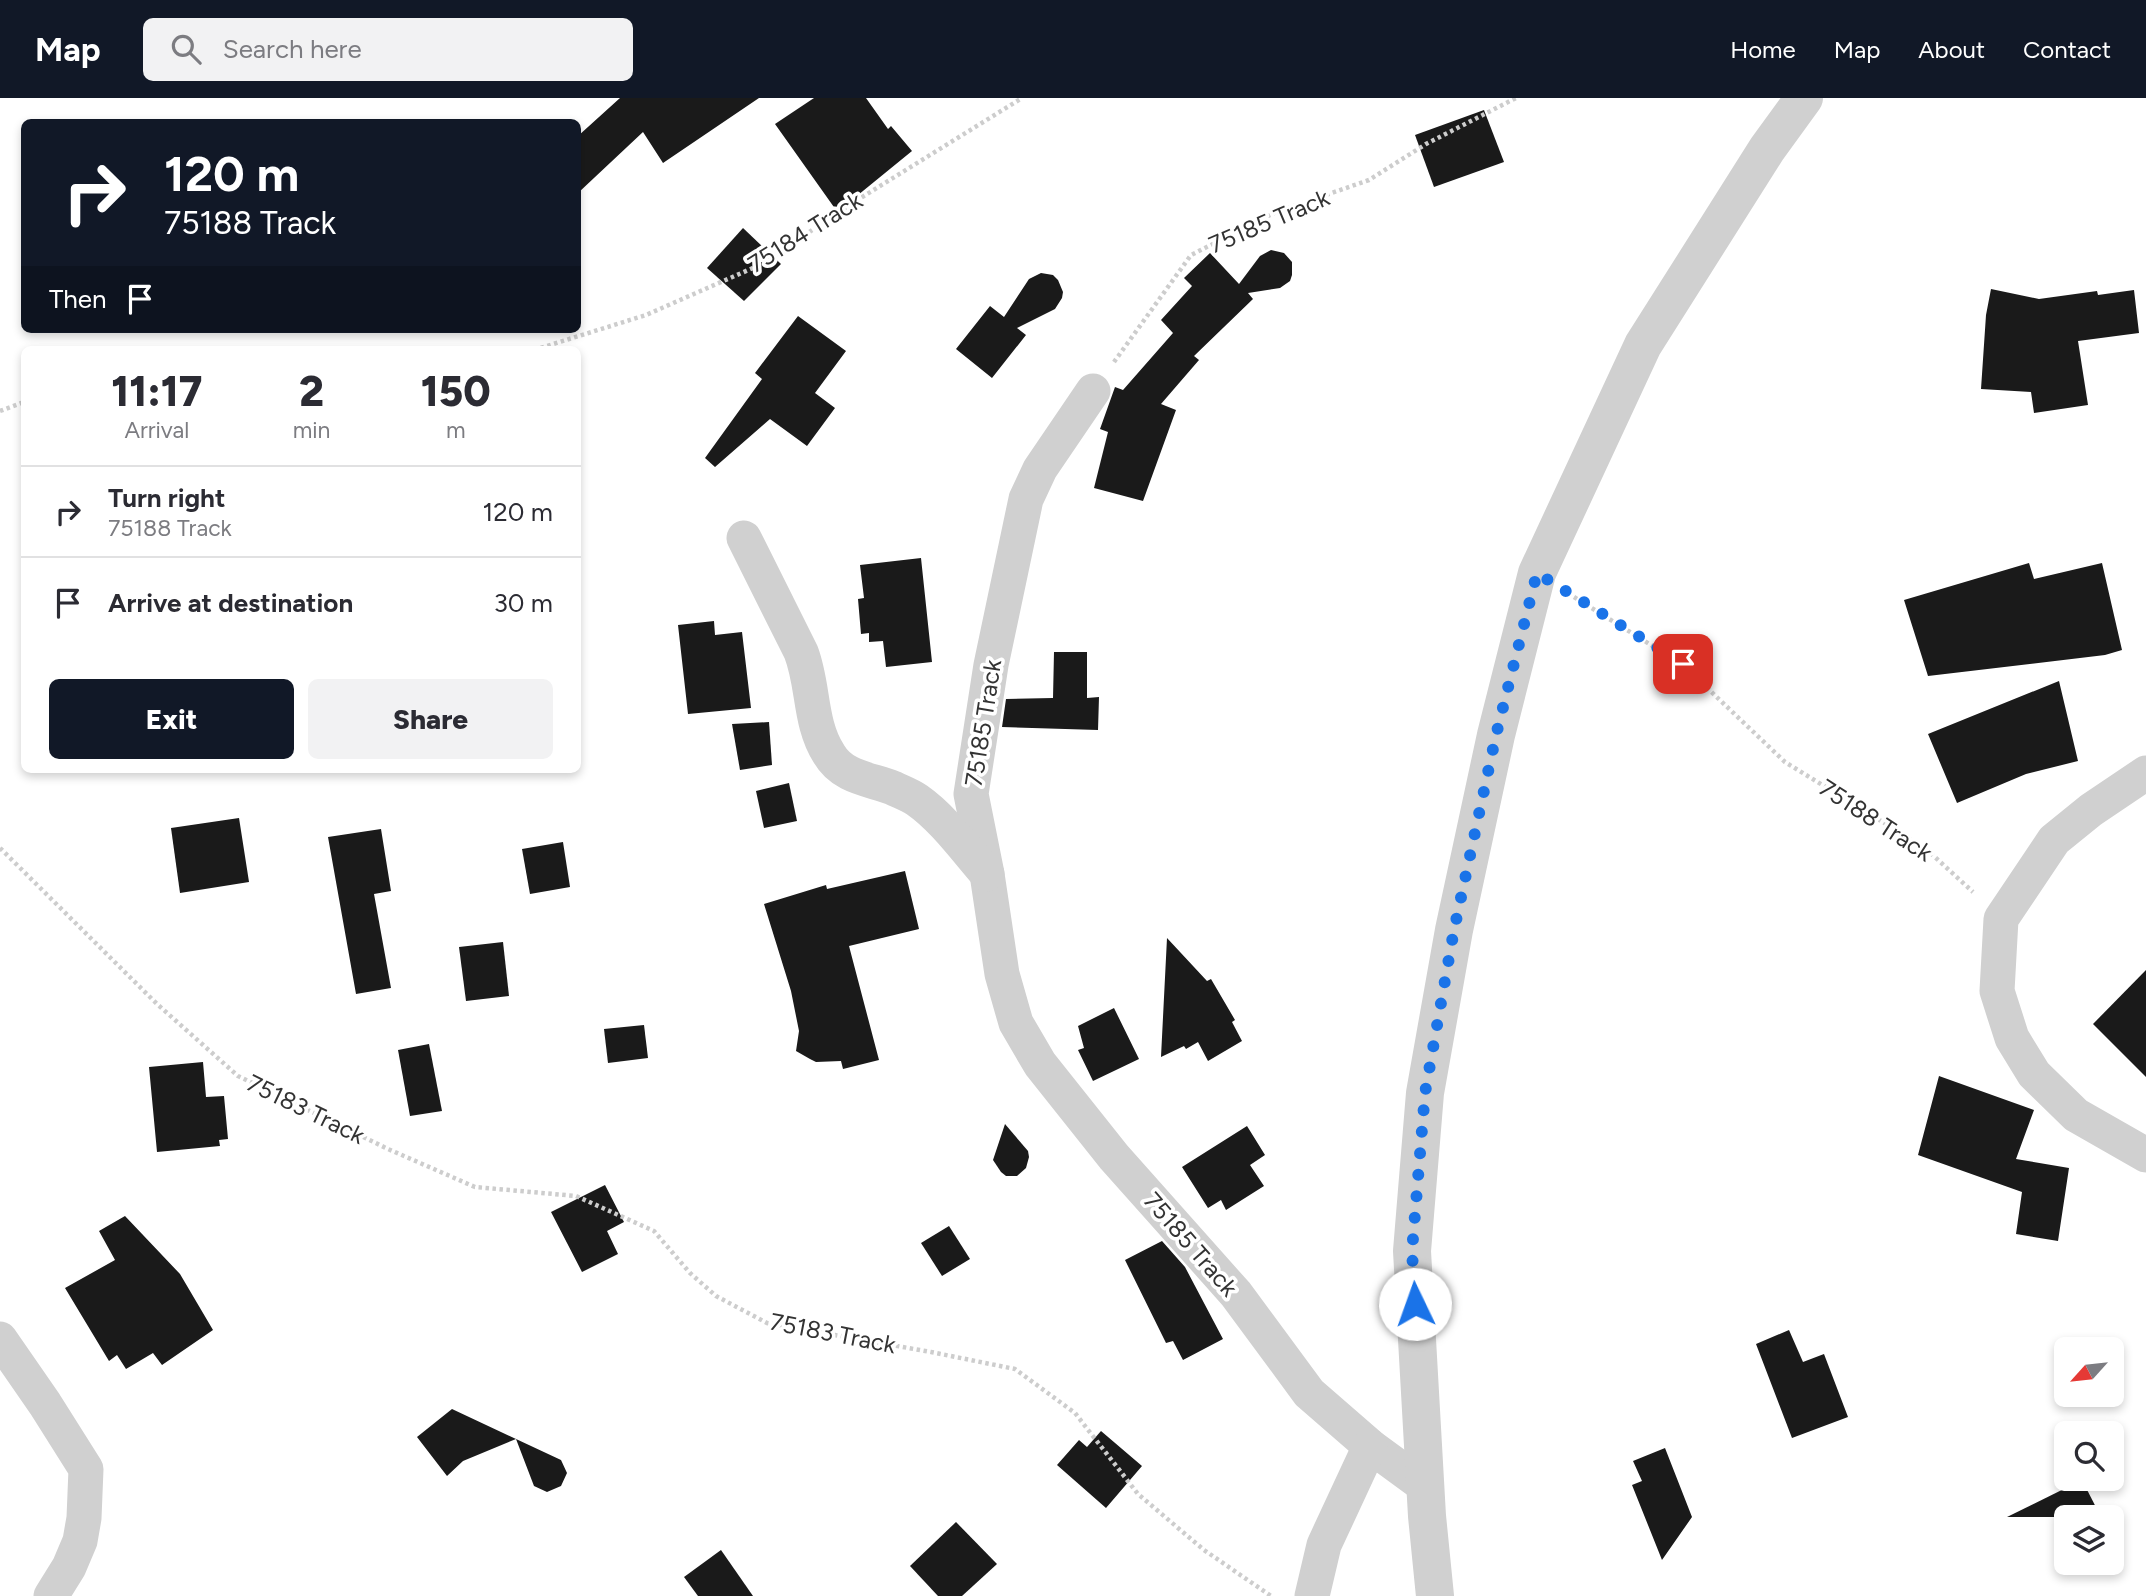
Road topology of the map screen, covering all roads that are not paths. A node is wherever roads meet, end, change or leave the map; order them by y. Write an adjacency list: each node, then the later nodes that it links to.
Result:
1 (1804, 98): 9 (street)
2 (1093, 391): 5 (street, 75185 Track)
3 (744, 538): 5 (street)
4 (2146, 773): 6 (street)
5 (987, 874): 8 (street, 75185 Track)
6 (2146, 1155)
7 (0, 1339): 10 (street)
8 (1370, 1446): 9 (street, 75185 Track); 11 (street)
9 (1426, 1487): 12 (street)
10 (51, 1596)
11 (1312, 1596)
12 (1435, 1596)

